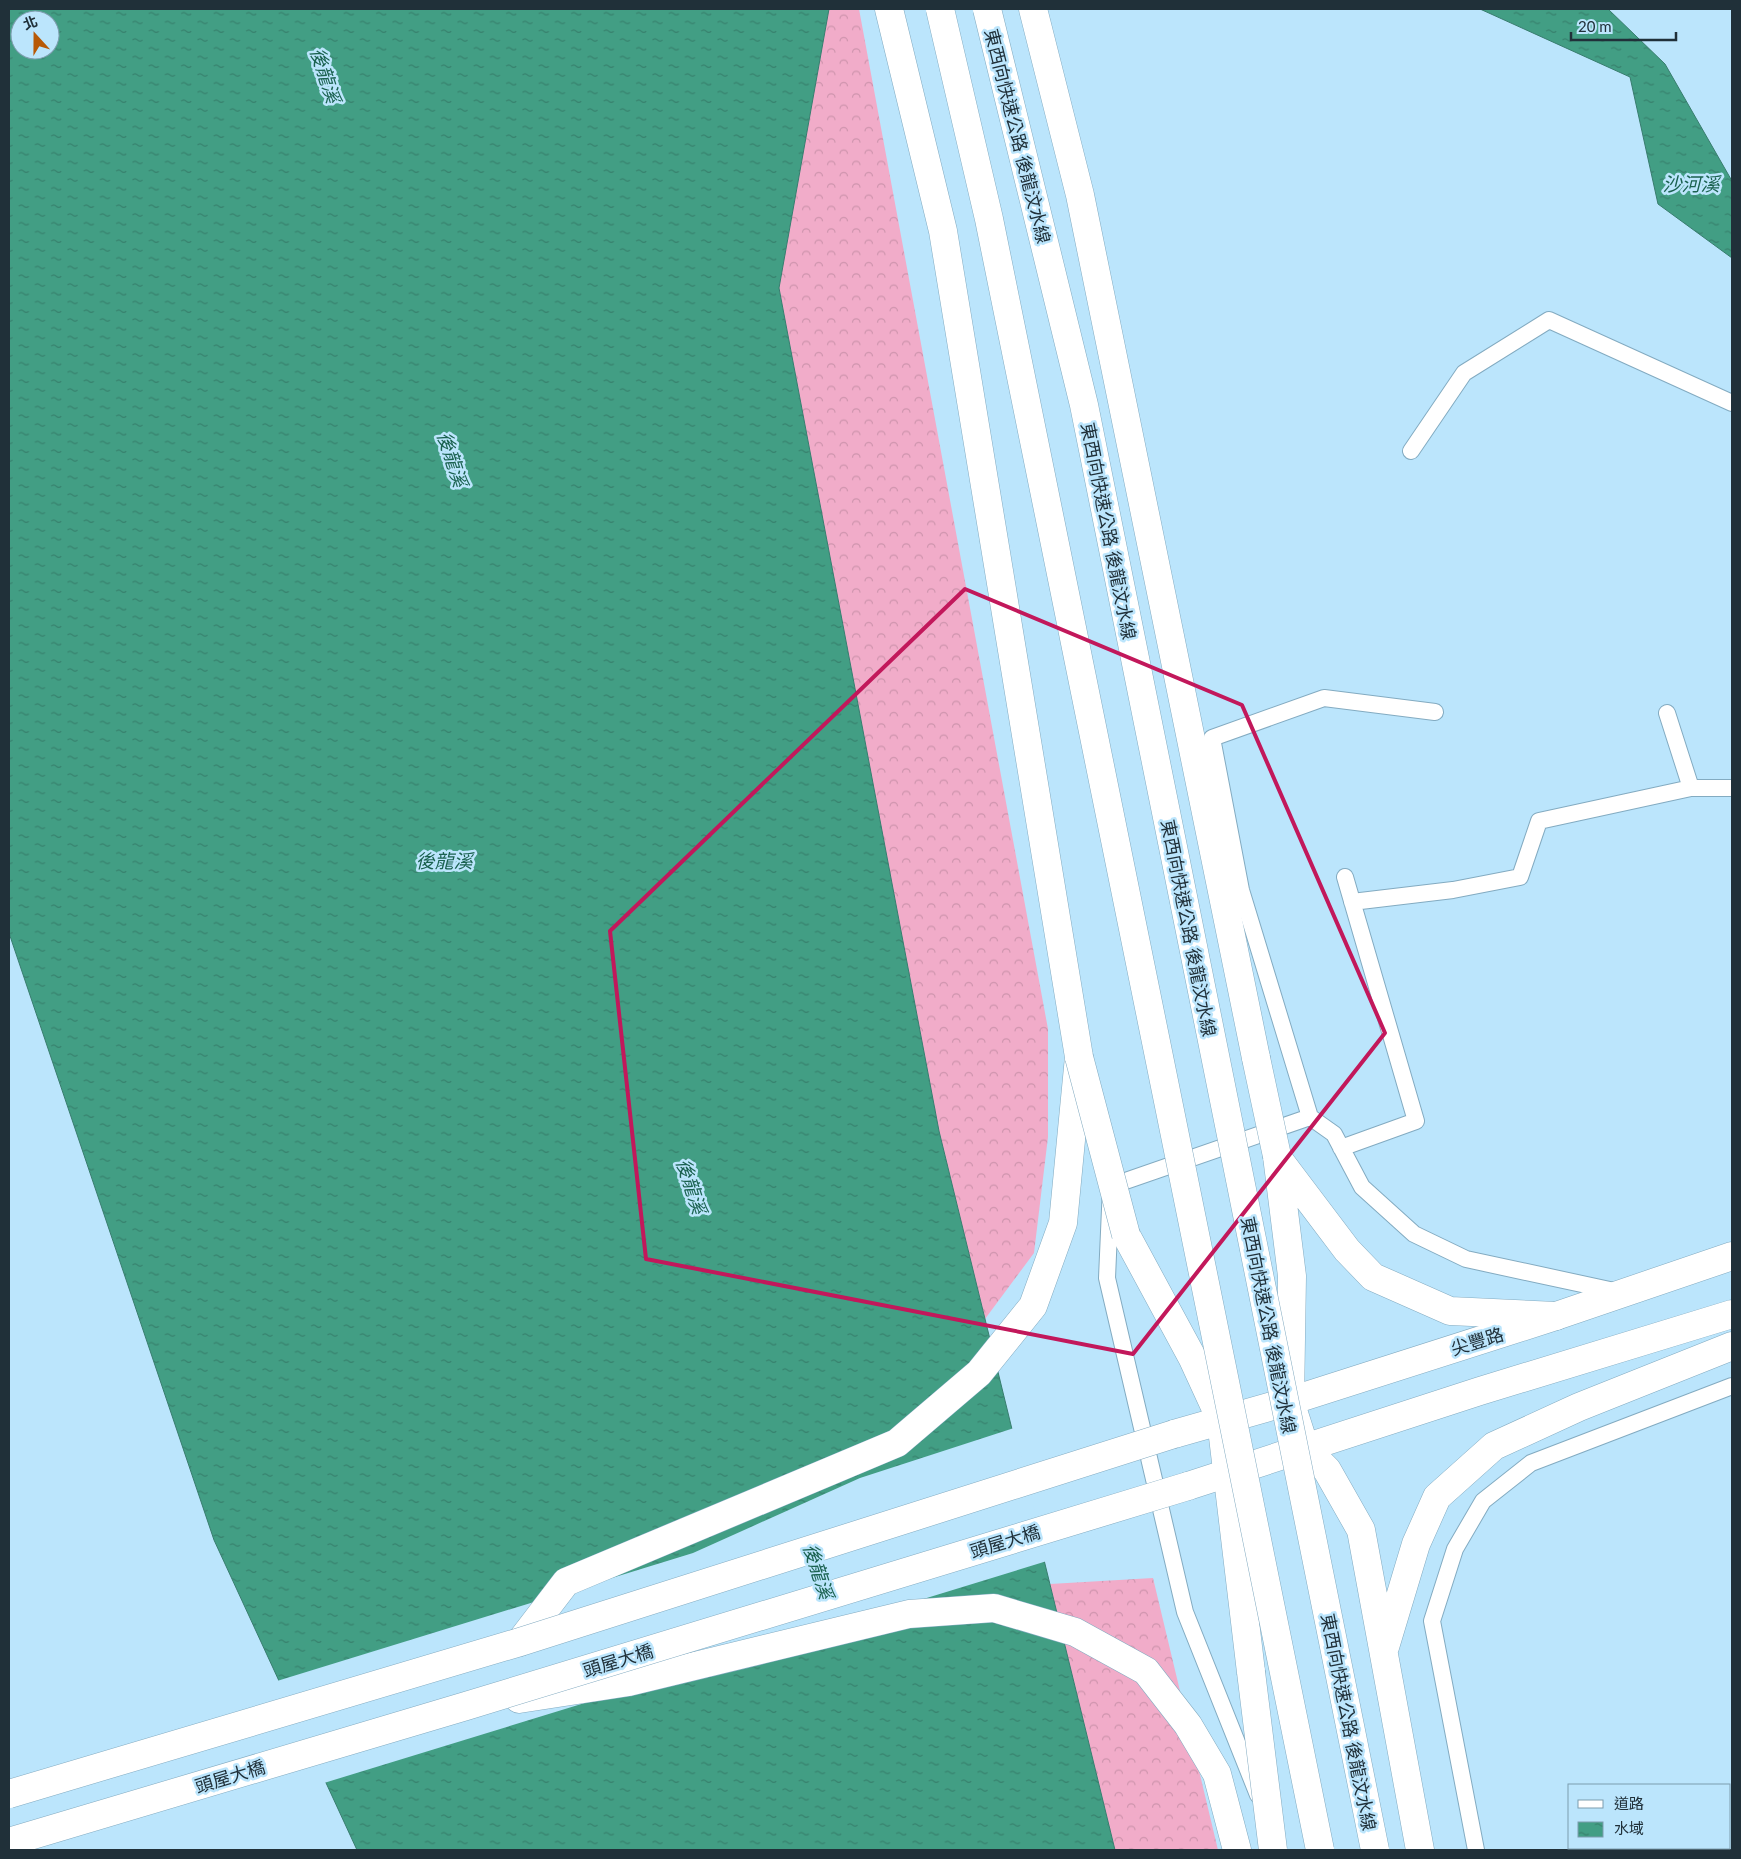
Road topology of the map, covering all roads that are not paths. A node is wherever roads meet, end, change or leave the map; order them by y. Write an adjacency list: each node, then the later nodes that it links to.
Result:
1 (889, 9): 13 (main road)
2 (940, 9): 35 (main road, bridge)
3 (987, 9): 36 (main road, 東西向快速公路 後龍汶水線, bridge)
4 (1033, 9): 16 (main road, bridge)
5 (1732, 403): 6 (lane)
6 (1411, 451)
7 (1435, 712): 14 (lane)
8 (1667, 712): 9 (lane)
9 (1691, 788): 10 (lane); 12 (lane)
10 (1732, 788)
11 (1346, 877): 12 (lane)
12 (1352, 902): 15 (lane)
13 (1079, 1057): 24 (main road, bridge); 27 (main road, bridge)
14 (1310, 1117): 15 (lane); 34 (lane)
15 (1341, 1148): 18 (lane)
16 (1277, 1156): 20 (main road); 23 (main road)
17 (1732, 1256): 18 (main road, 尖豐路)
18 (1622, 1292): 20 (main road, 尖豐路)
19 (1732, 1314): 25 (main road)
20 (1556, 1316): 23 (main road, 尖豐路)
21 (1732, 1346): 28 (main road)
22 (1732, 1386): 38 (lane)
23 (1290, 1401): 24 (main road, 尖豐路); 25 (main road)
24 (1221, 1420): 26 (main road); 27 (main road, bridge)
25 (1305, 1448): 26 (main road); 28 (main road)
26 (1226, 1474): 29 (main road, 頭屋大橋, bridge); 33 (main road, bridge)
27 (520, 1642): 30 (main road, bridge)
28 (1384, 1651): 37 (main road)
29 (466, 1706): 31 (main road, 頭屋大橋, bridge); 32 (main road, bridge)
30 (9, 1794)
31 (9, 1842)
32 (1237, 1850)
33 (1273, 1850)
34 (1280, 1850)
35 (1320, 1850)
36 (1375, 1850)
37 (1420, 1850)
38 (1476, 1850)

